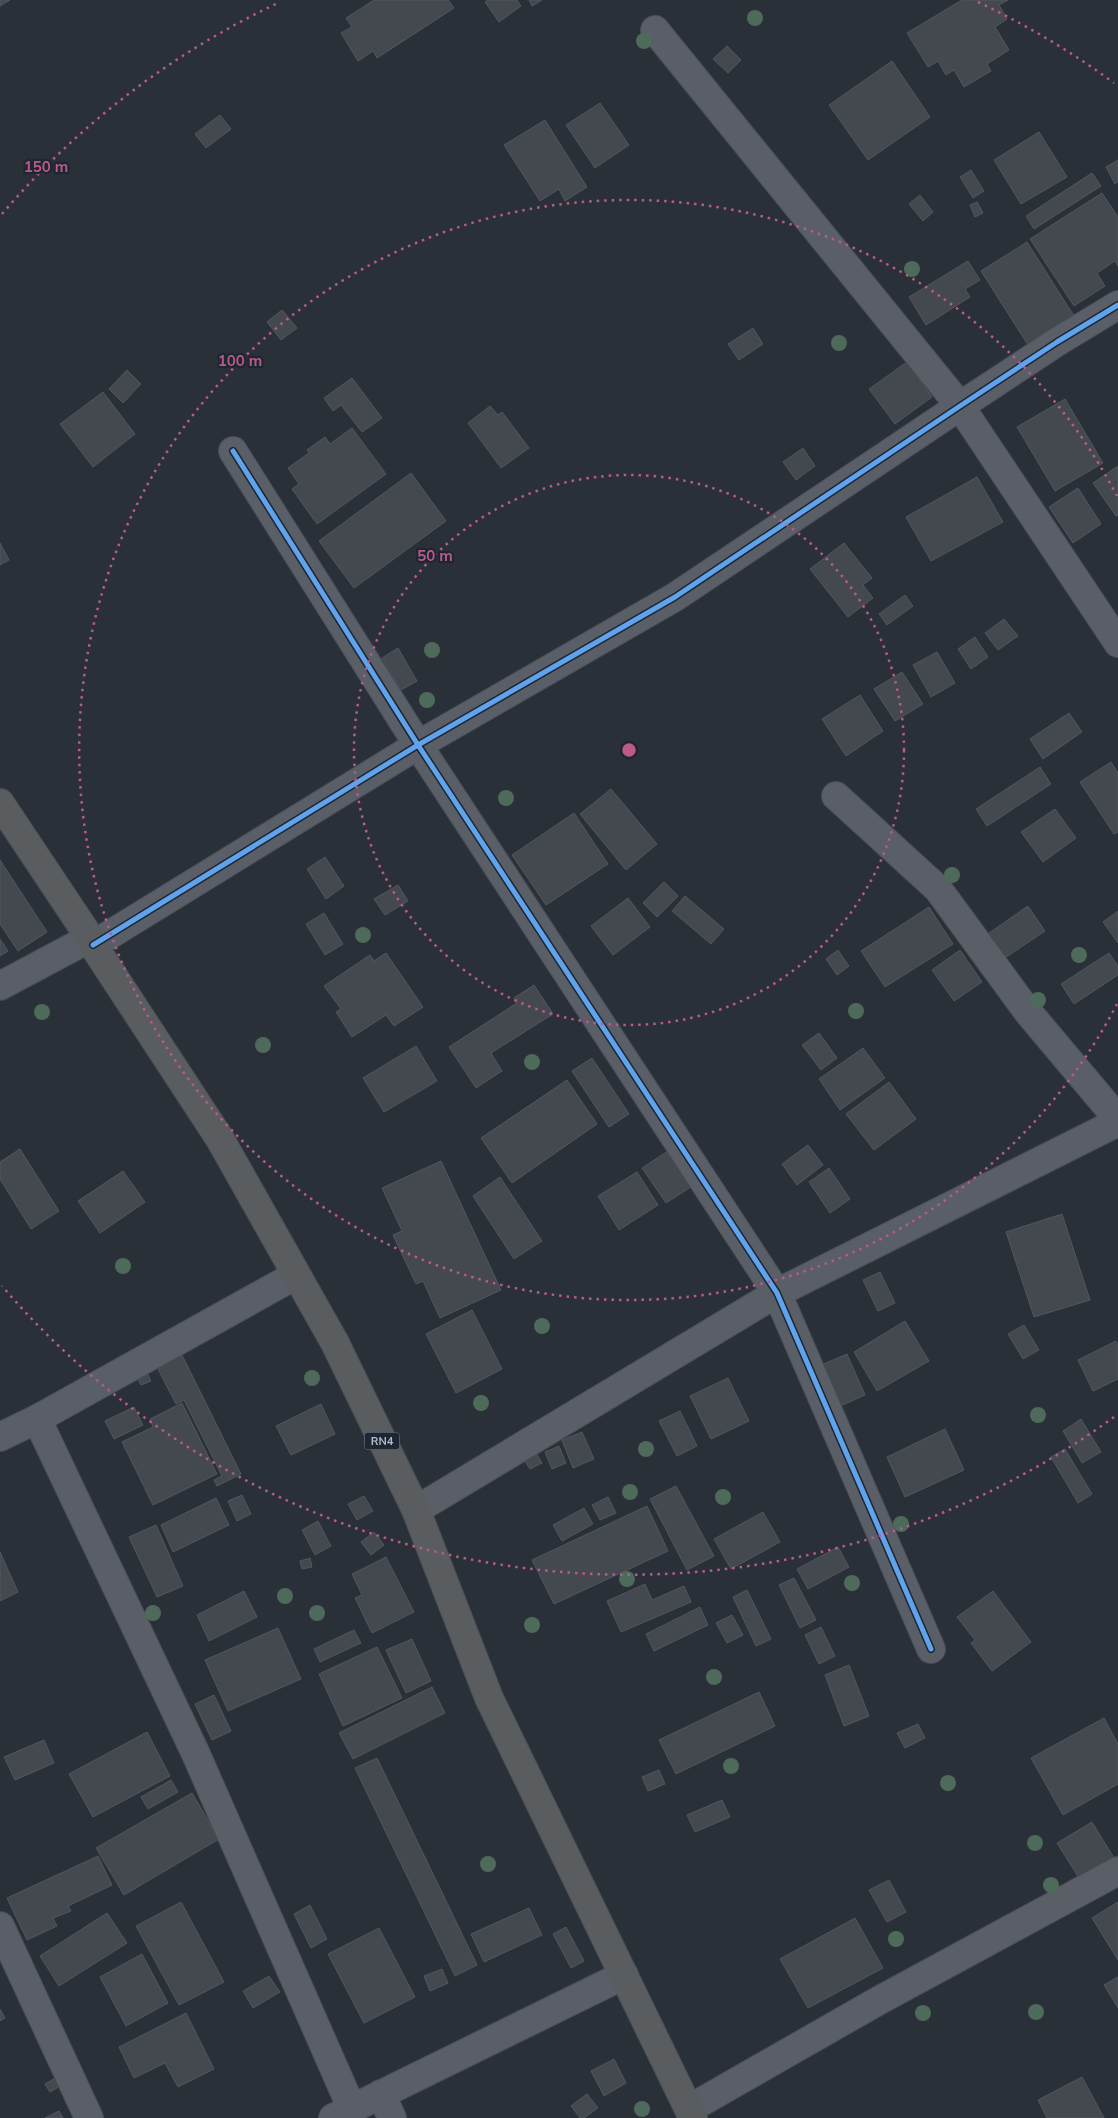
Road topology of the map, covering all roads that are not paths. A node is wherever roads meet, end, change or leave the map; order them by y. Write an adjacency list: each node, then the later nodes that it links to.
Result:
1 (655, 30): 3 (street)
2 (1118, 305): 3 (street)
3 (960, 406): 5 (street); 6 (street)
4 (233, 451): 6 (street)
5 (1118, 643)
6 (418, 745): 9 (street); 13 (street)
7 (836, 796): 11 (street)
8 (0, 803): 9 (highway, RN4)
9 (92, 942): 10 (street); 12 (highway, RN4)
10 (0, 986)
11 (1118, 1120): 13 (street)
12 (296, 1275): 14 (street); 16 (highway, RN4)
13 (777, 1294): 16 (street); 17 (street)
14 (37, 1420): 15 (street); 22 (street)
15 (0, 1437)
16 (416, 1510): 20 (highway, RN4)
17 (931, 1649)
18 (1118, 1870): 23 (street)
19 (0, 1926): 24 (street)
20 (624, 1975): 21 (street); 23 (highway, RN4)
21 (387, 2106): 22 (street)
22 (342, 2113)
23 (691, 2113)
24 (89, 2118)

